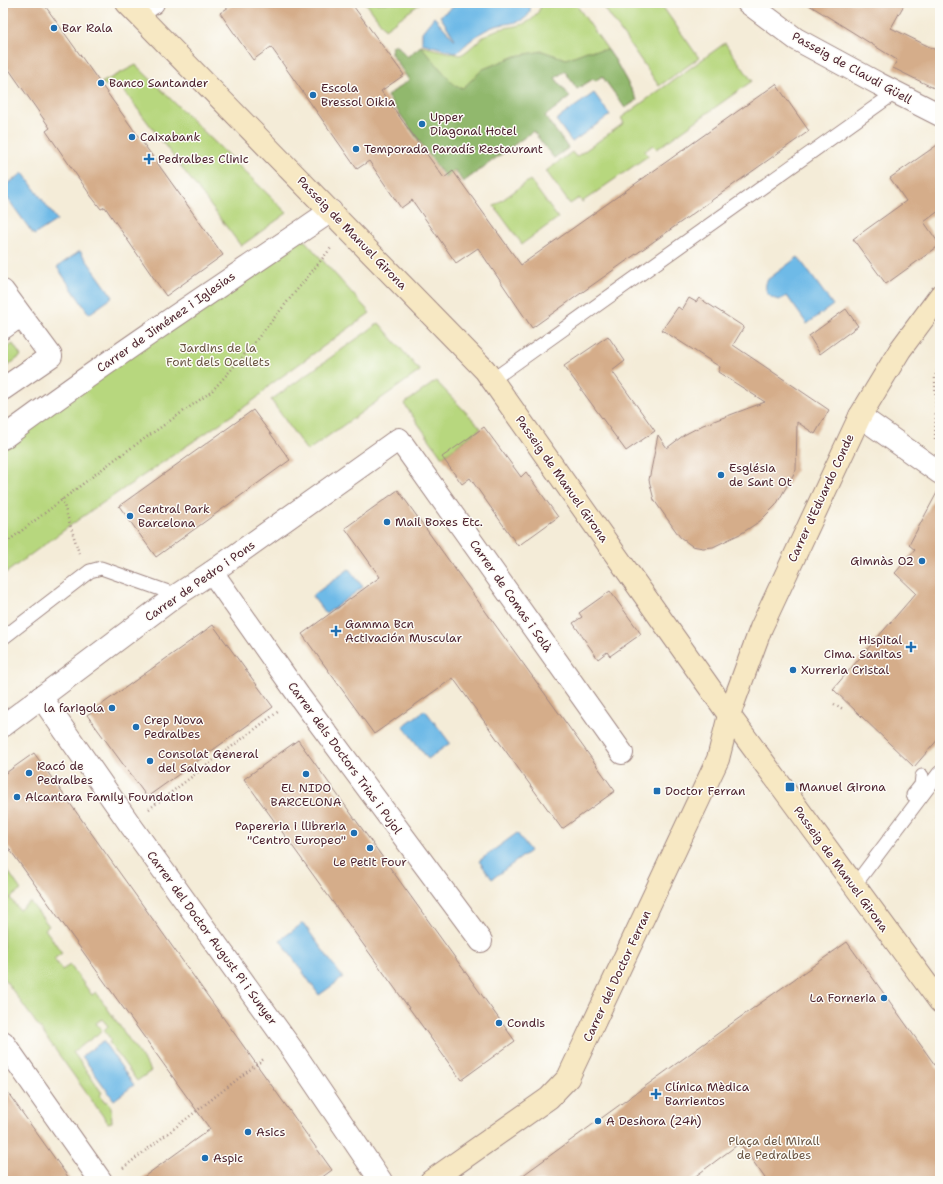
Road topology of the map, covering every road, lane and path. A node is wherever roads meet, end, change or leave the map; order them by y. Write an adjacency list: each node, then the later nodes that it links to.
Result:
1 (748, 3): 3 (street, Passeig de Claudi Güell)
2 (139, 6): 5 (street, Passeig de Manuel Girona)
3 (896, 92): 4 (street, Passeig de Claudi Güell); 11 (lane)
4 (940, 115)
5 (331, 211): 11 (street, Passeig de Manuel Girona); 14 (street, Carrer de Jiménez i Iglesias)
6 (335, 243): 17 (path)
7 (3, 292): 9 (street)
8 (940, 296): 13 (street, Carrer d'Eduardo Conde)
9 (12, 322): 12 (street)
10 (940, 362): 16 (path)
11 (492, 380): 27 (street, Passeig de Manuel Girona)
12 (3, 389)
13 (860, 416): 16 (street); 27 (street, Carrer d'Eduardo Conde)
14 (3, 438)
15 (399, 439): 20 (street, Carrer de Pedro i Pons); 29 (street, Carrer de Comas i Solà)
16 (934, 468)
17 (62, 500): 18 (path); 19 (path)
18 (3, 545)
19 (79, 553)
20 (212, 572): 21 (street, Carrer de Pedro i Pons); 35 (street, Carrer dels Doctors Trias i Pujol)
21 (177, 595): 22 (lane); 23 (street, Carrer de Pedro i Pons)
22 (3, 638)
23 (41, 697): 28 (street, Carrer de Pedro i Pons); 41 (street, Carrer del Doctor August Pi i Sunyer)
24 (834, 704): 26 (path)
25 (281, 709): 32 (path)
26 (842, 709)
27 (729, 715): 34 (street, Passeig de Manuel Girona); 42 (street, Carrer del Doctor Ferran)
28 (3, 726)
29 (622, 753)
30 (939, 773): 33 (lane)
31 (922, 776): 33 (lane)
32 (143, 813)
33 (906, 818): 34 (lane)
34 (854, 886): 36 (street, Passeig de Manuel Girona)
35 (481, 942)
36 (940, 1002)
37 (3, 1042): 40 (street)
38 (265, 1058): 39 (path)
39 (122, 1169)
40 (101, 1181)
41 (381, 1181)
42 (431, 1181)

